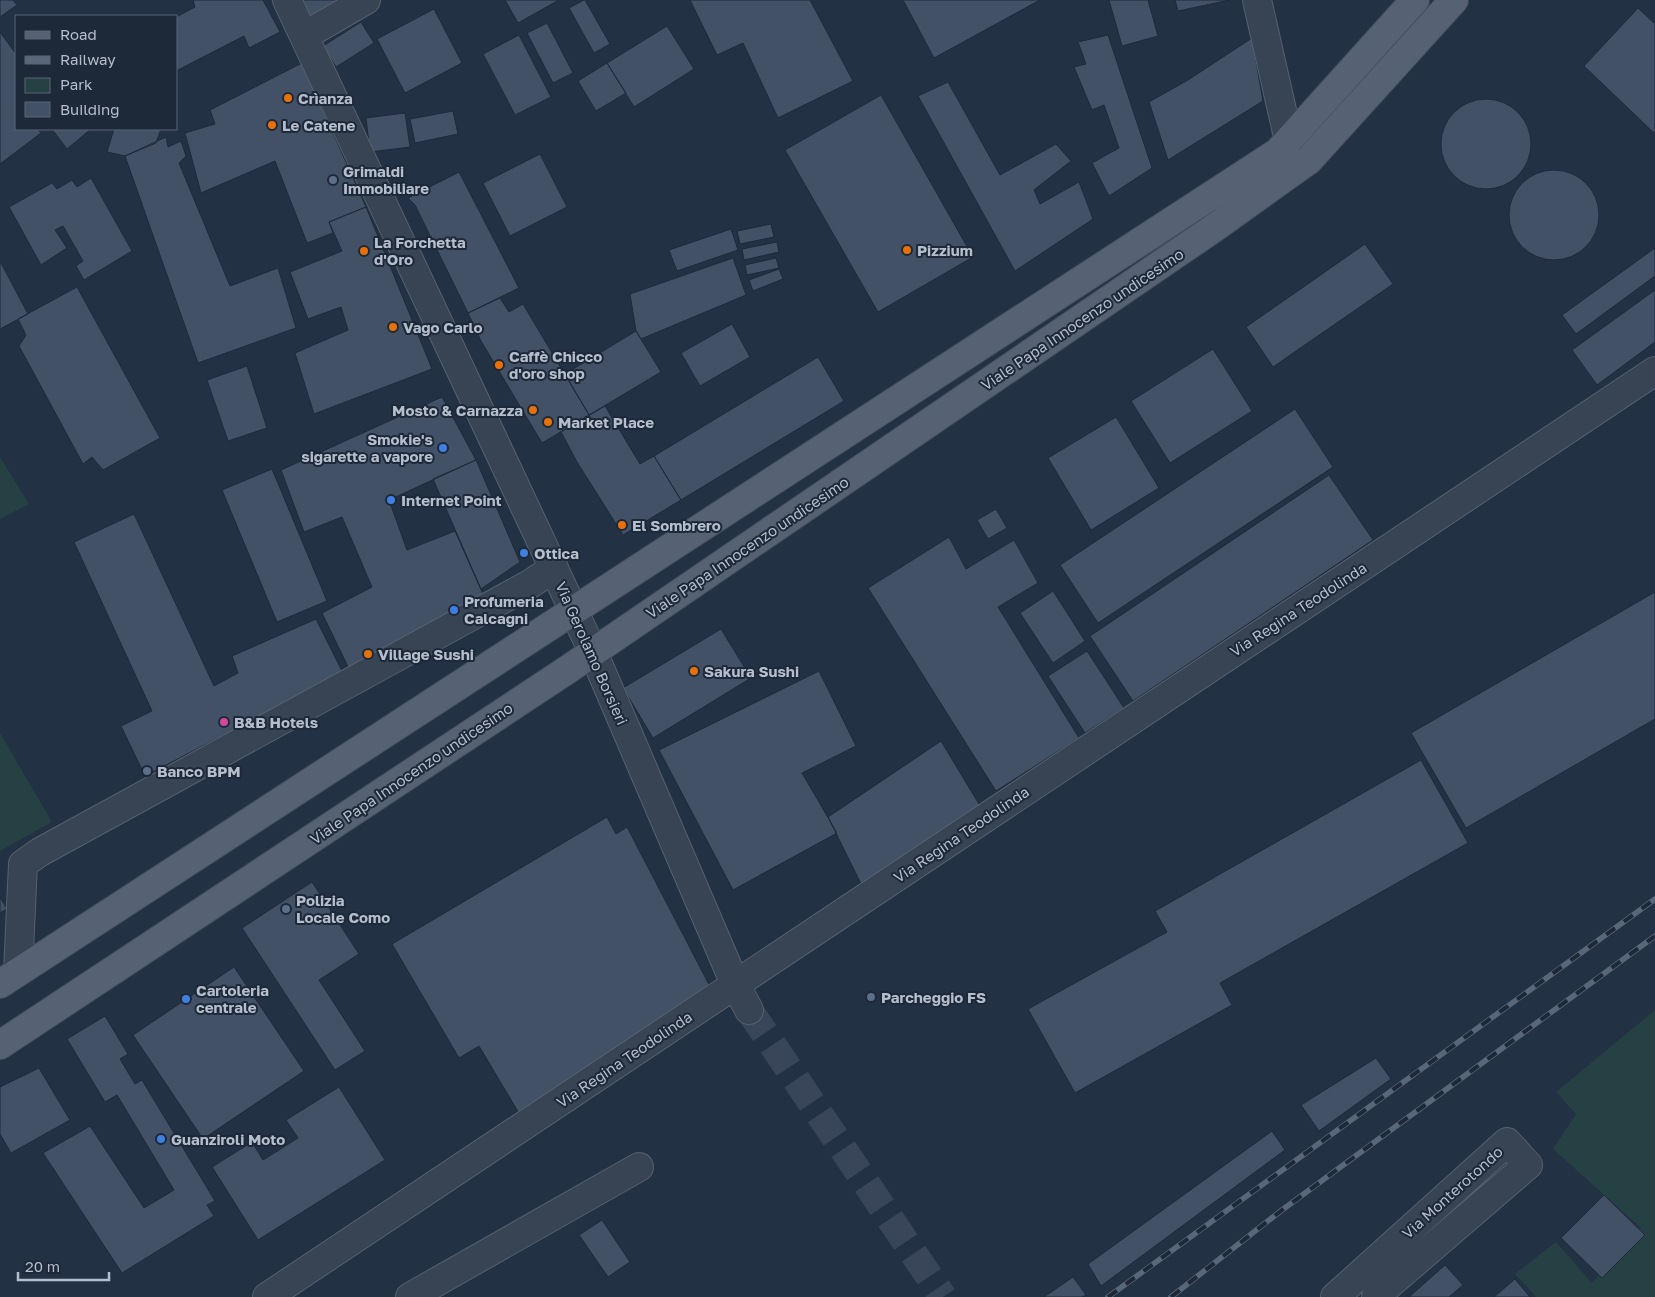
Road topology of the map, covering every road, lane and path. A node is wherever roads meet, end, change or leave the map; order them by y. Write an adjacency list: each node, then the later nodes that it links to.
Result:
1 (287, 0): 6 (street, Via Gerolamo Borsieri)
2 (366, 0): 6 (street)
3 (1257, 0): 7 (street)
4 (1414, 0): 7 (main road, Viale Papa Innocenzo undicesimo)
5 (1454, 0): 11 (main road, Viale Papa Innocenzo undicesimo)
6 (304, 36): 9 (street, Via Gerolamo Borsieri)
7 (1289, 141): 10 (main road, Viale Papa Innocenzo undicesimo)
8 (1655, 371): 14 (street, Via Regina Teodolinda)
9 (554, 568): 10 (street, Via Gerolamo Borsieri); 12 (street, Viale Papa Innocenzo undicesimo)
10 (573, 610): 11 (street, Via Gerolamo Borsieri); 13 (main road, Viale Papa Innocenzo undicesimo)
11 (593, 652): 14 (street, Via Gerolamo Borsieri); 16 (main road, Viale Papa Innocenzo undicesimo)
12 (11, 870): 13 (street, Viale Papa Innocenzo undicesimo)
13 (9, 978)
14 (735, 984): 15 (street, Via Gerolamo Borsieri); 18 (street, Via Regina Teodolinda)
15 (749, 1010)
16 (0, 1045)
17 (639, 1167): 19 (street)
18 (267, 1297)
19 (410, 1297)
20 (1336, 1297): 21 (street, Via Monterotondo)
21 (1376, 1297)

